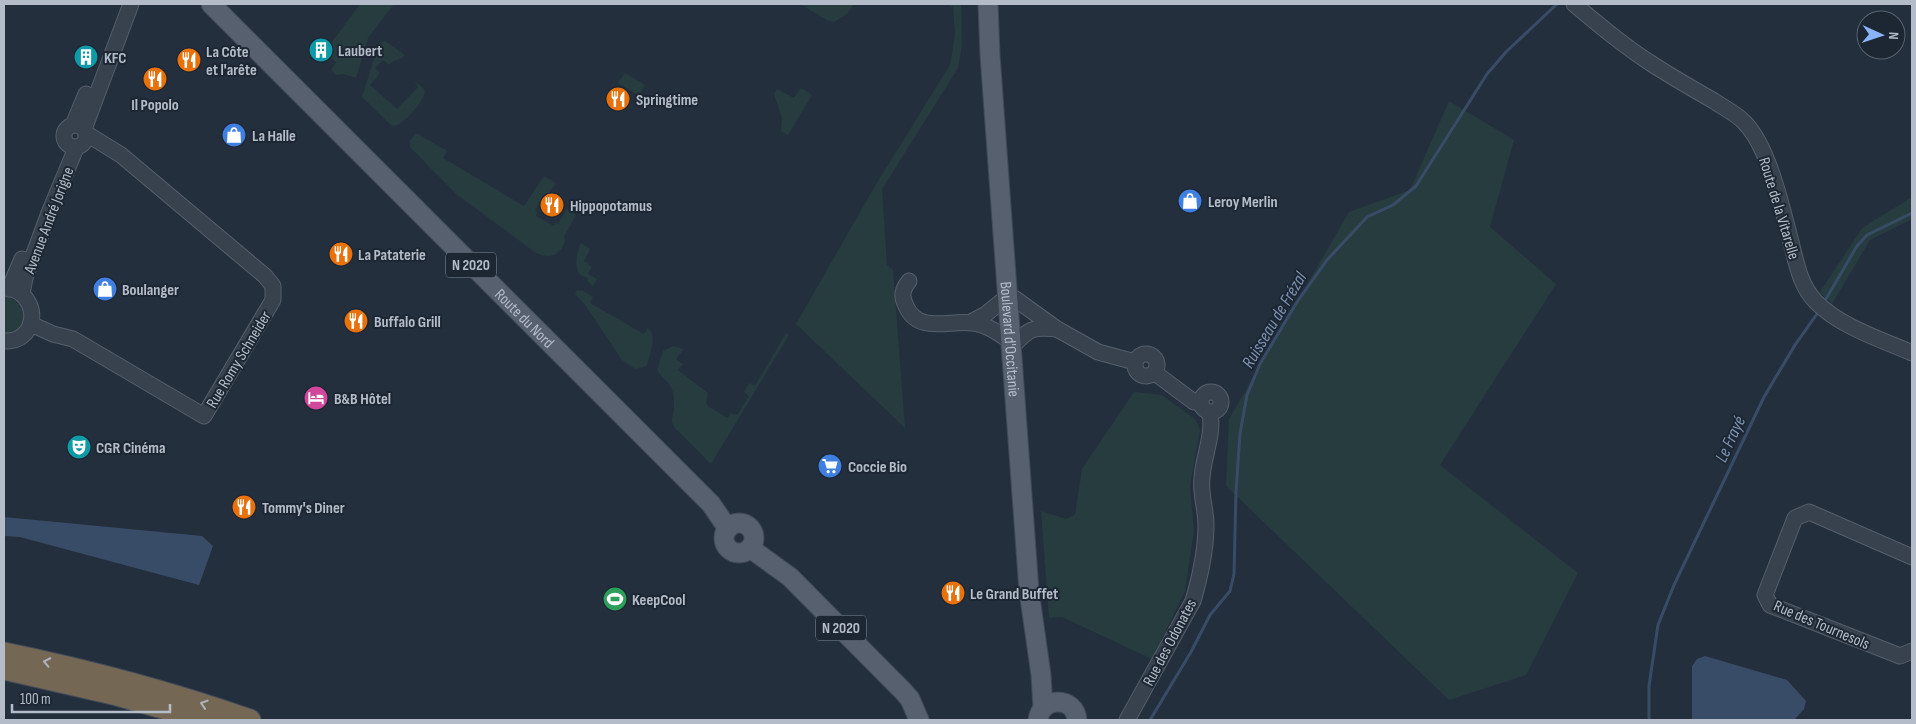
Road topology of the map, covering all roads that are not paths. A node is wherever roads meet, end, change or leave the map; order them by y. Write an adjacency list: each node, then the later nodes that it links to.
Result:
1 (121, 4): 7 (street, Avenue André Jorigne)
2 (131, 4): 7 (street, Avenue André Jorigne)
3 (212, 4): 17 (main road, Route du Nord / N 2020)
4 (226, 4): 17 (main road, Route du Nord / N 2020)
5 (988, 4): 10 (main road, Boulevard d'Occitanie)
6 (1574, 4): 16 (street, Route de la Vitarelle)
7 (78, 137): 9 (street, Avenue André Jorigne); 12 (street, Rue Romy Schneider)
8 (909, 282): 11 (street)
9 (12, 291): 12 (street)
10 (1008, 296): 11 (street); 13 (street); 15 (main road, Boulevard d'Occitanie)
11 (971, 322): 15 (street)
12 (31, 324): 14 (street)
13 (1057, 329): 15 (street); 27 (street, Rue des Odonates)
14 (4, 341)
15 (1010, 345): 22 (main road, Boulevard d'Occitanie)
16 (1912, 353)
17 (731, 526): 25 (main road, N 2020)
18 (1912, 557): 19 (street, Rue des Tournesols)
19 (1912, 651)
20 (4, 653): 24 (highway, one-way to 20)
21 (4, 669): 23 (highway)
22 (1046, 710): 26 (main road, Boulevard d'Occitanie)
23 (205, 720)
24 (250, 720)
25 (919, 720)
26 (1077, 720)
27 (1127, 720)

